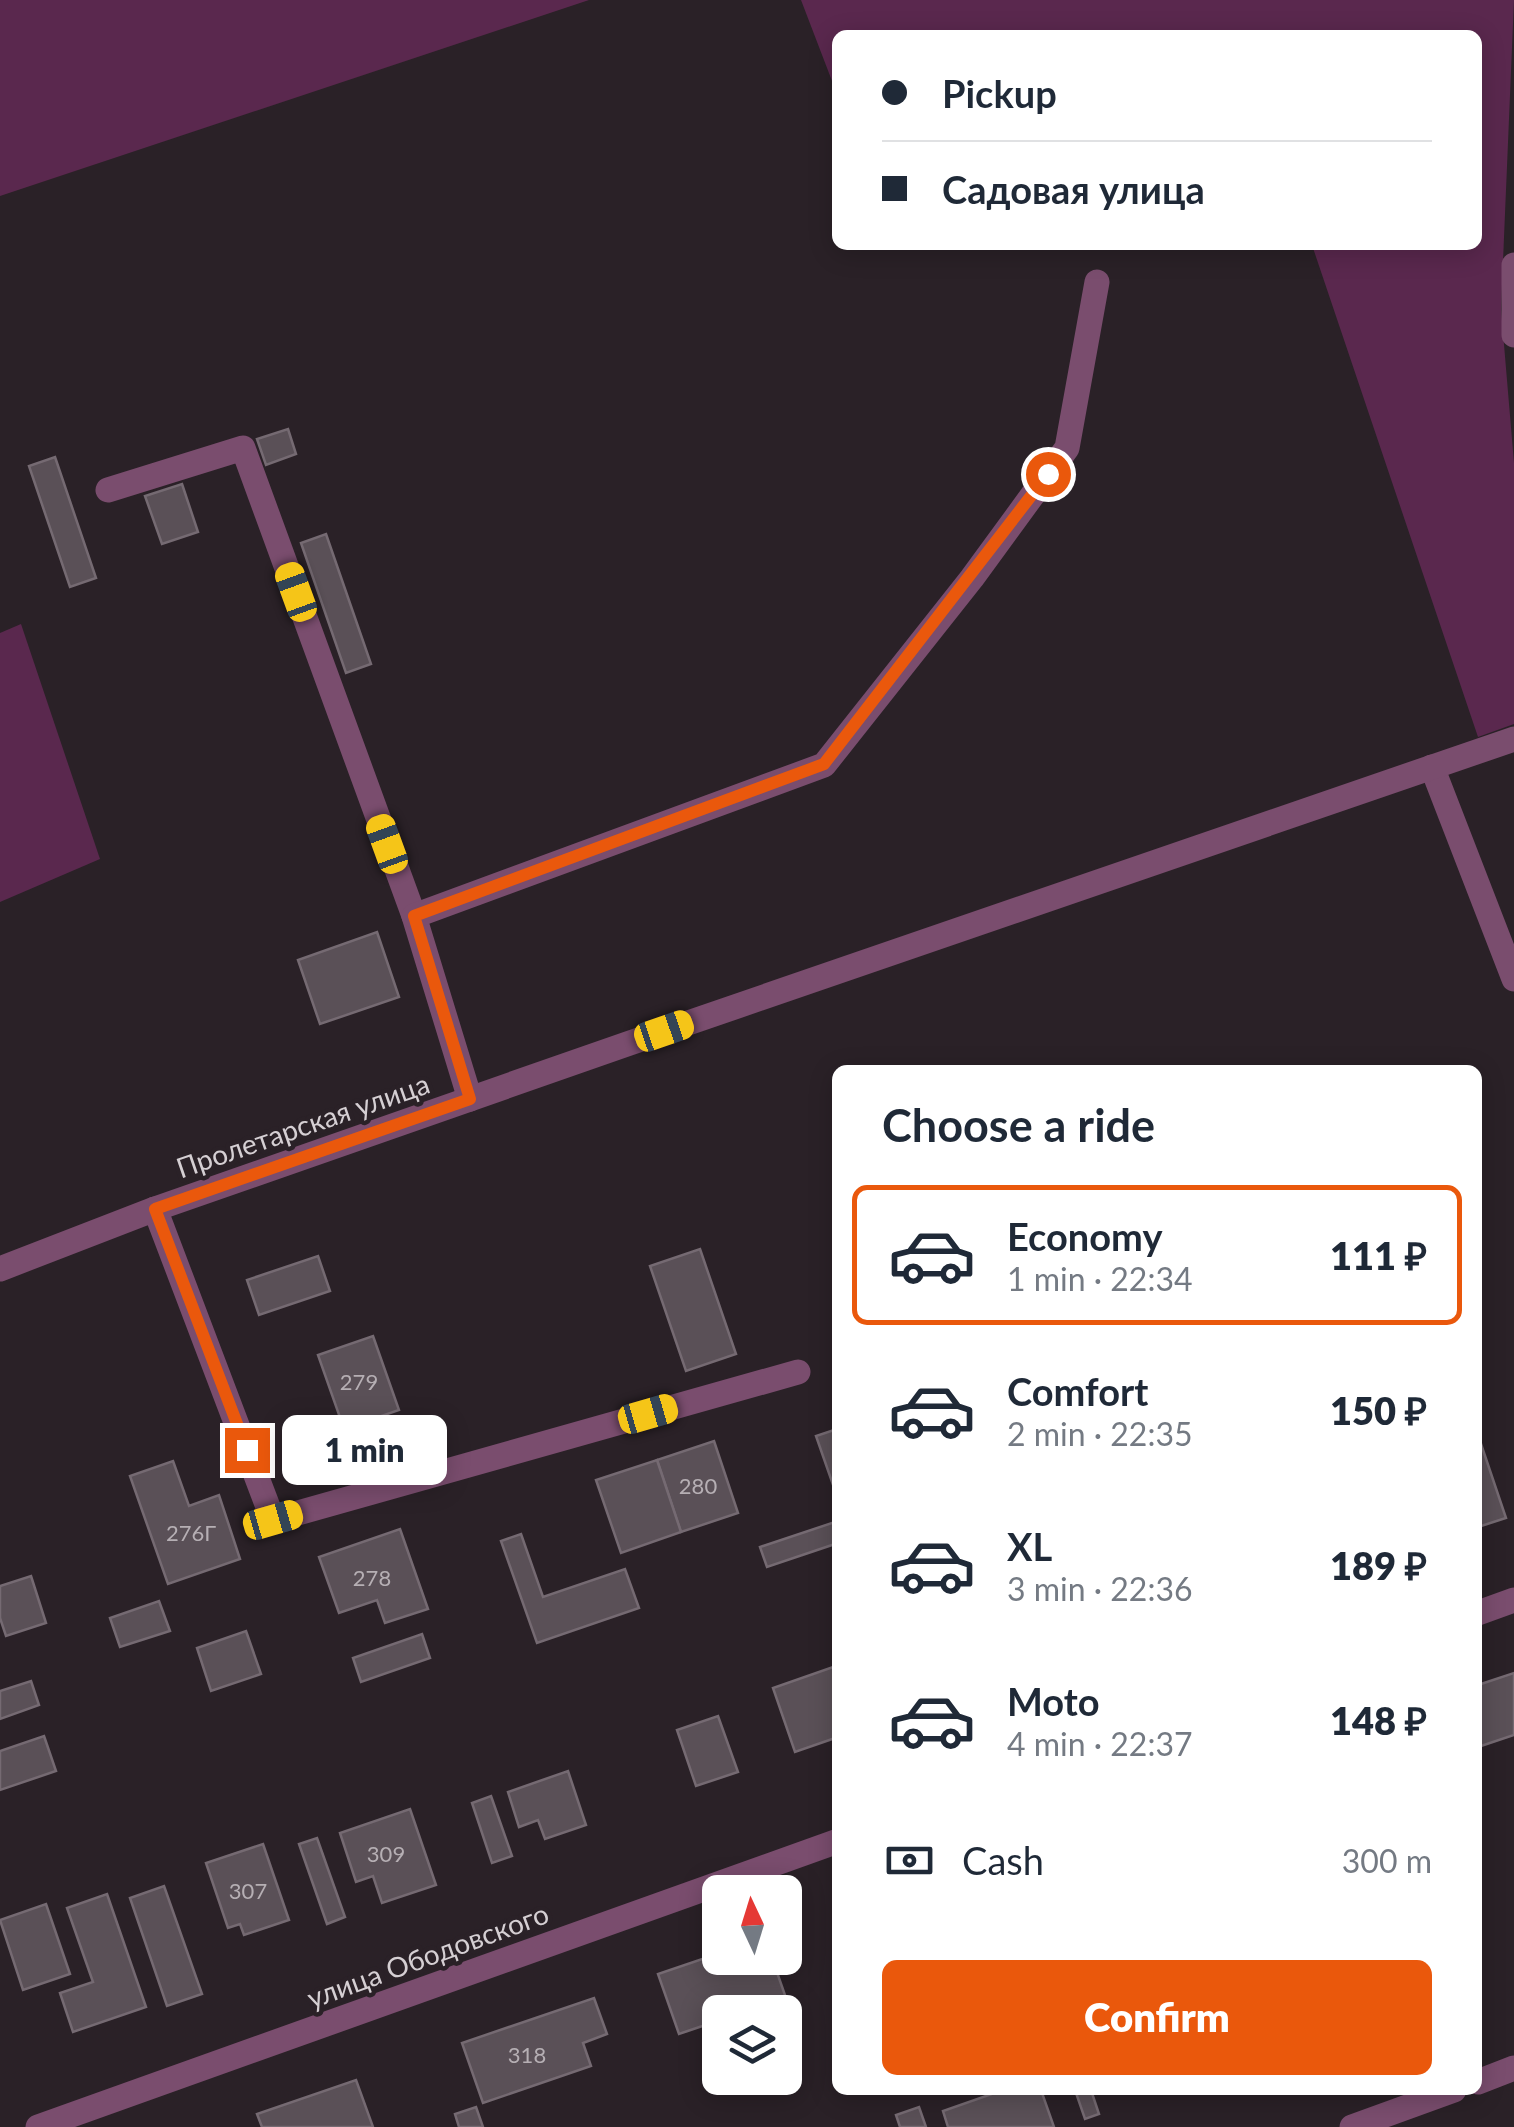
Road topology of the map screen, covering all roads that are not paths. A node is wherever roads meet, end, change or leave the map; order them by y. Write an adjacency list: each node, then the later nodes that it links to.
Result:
1 (1514, 265): 3 (street)
2 (1098, 282): 7 (street)
3 (1514, 335)
4 (108, 490): 7 (street)
5 (1514, 739): 6 (street)
6 (1432, 766): 8 (street); 9 (street, Пролетарская улица)
7 (414, 916): 9 (street)
8 (1514, 979)
9 (470, 1099): 10 (street, Пролетарская улица)
10 (155, 1209): 11 (street, Пролетарская улица); 12 (street)
11 (0, 1269)
12 (798, 1372)
13 (1514, 1600): 14 (street)
14 (1482, 1612)
15 (832, 1844): 19 (street, улица Ободовского)
16 (1514, 2068): 17 (street)
17 (1482, 2080)
18 (1440, 2095): 20 (street)
19 (38, 2127)
20 (1352, 2127)

